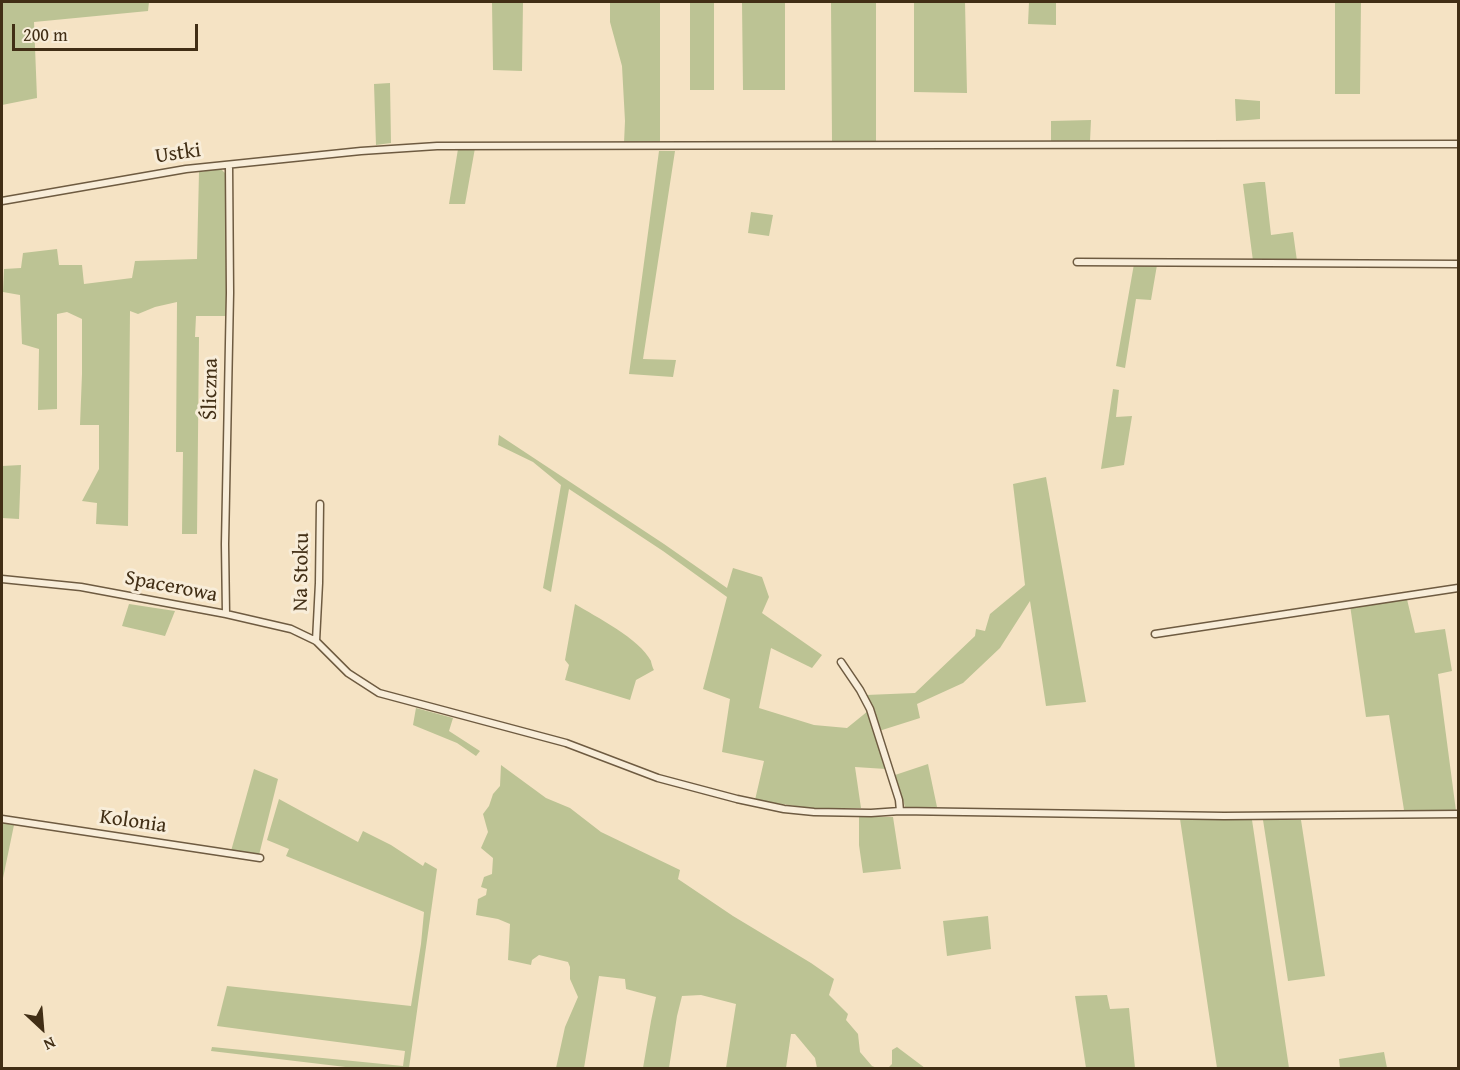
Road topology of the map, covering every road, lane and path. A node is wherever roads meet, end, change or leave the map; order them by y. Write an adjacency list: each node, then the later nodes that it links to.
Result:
1 (1458, 144): 2 (street, Ustki)
2 (229, 165): 3 (street, Ustki); 9 (street, Śliczna)
3 (2, 201)
4 (1077, 262): 5 (street)
5 (1458, 264)
6 (320, 504): 11 (street, Na Stoku)
7 (2, 579): 9 (street, Spacerowa)
8 (1458, 588): 10 (street)
9 (226, 614): 11 (street, Spacerowa)
10 (1155, 634)
11 (316, 641): 13 (street, Spacerowa)
12 (841, 662): 13 (street)
13 (900, 811): 14 (street, Spacerowa)
14 (1458, 813)
15 (2, 819): 16 (street, Kolonia)
16 (260, 858)

